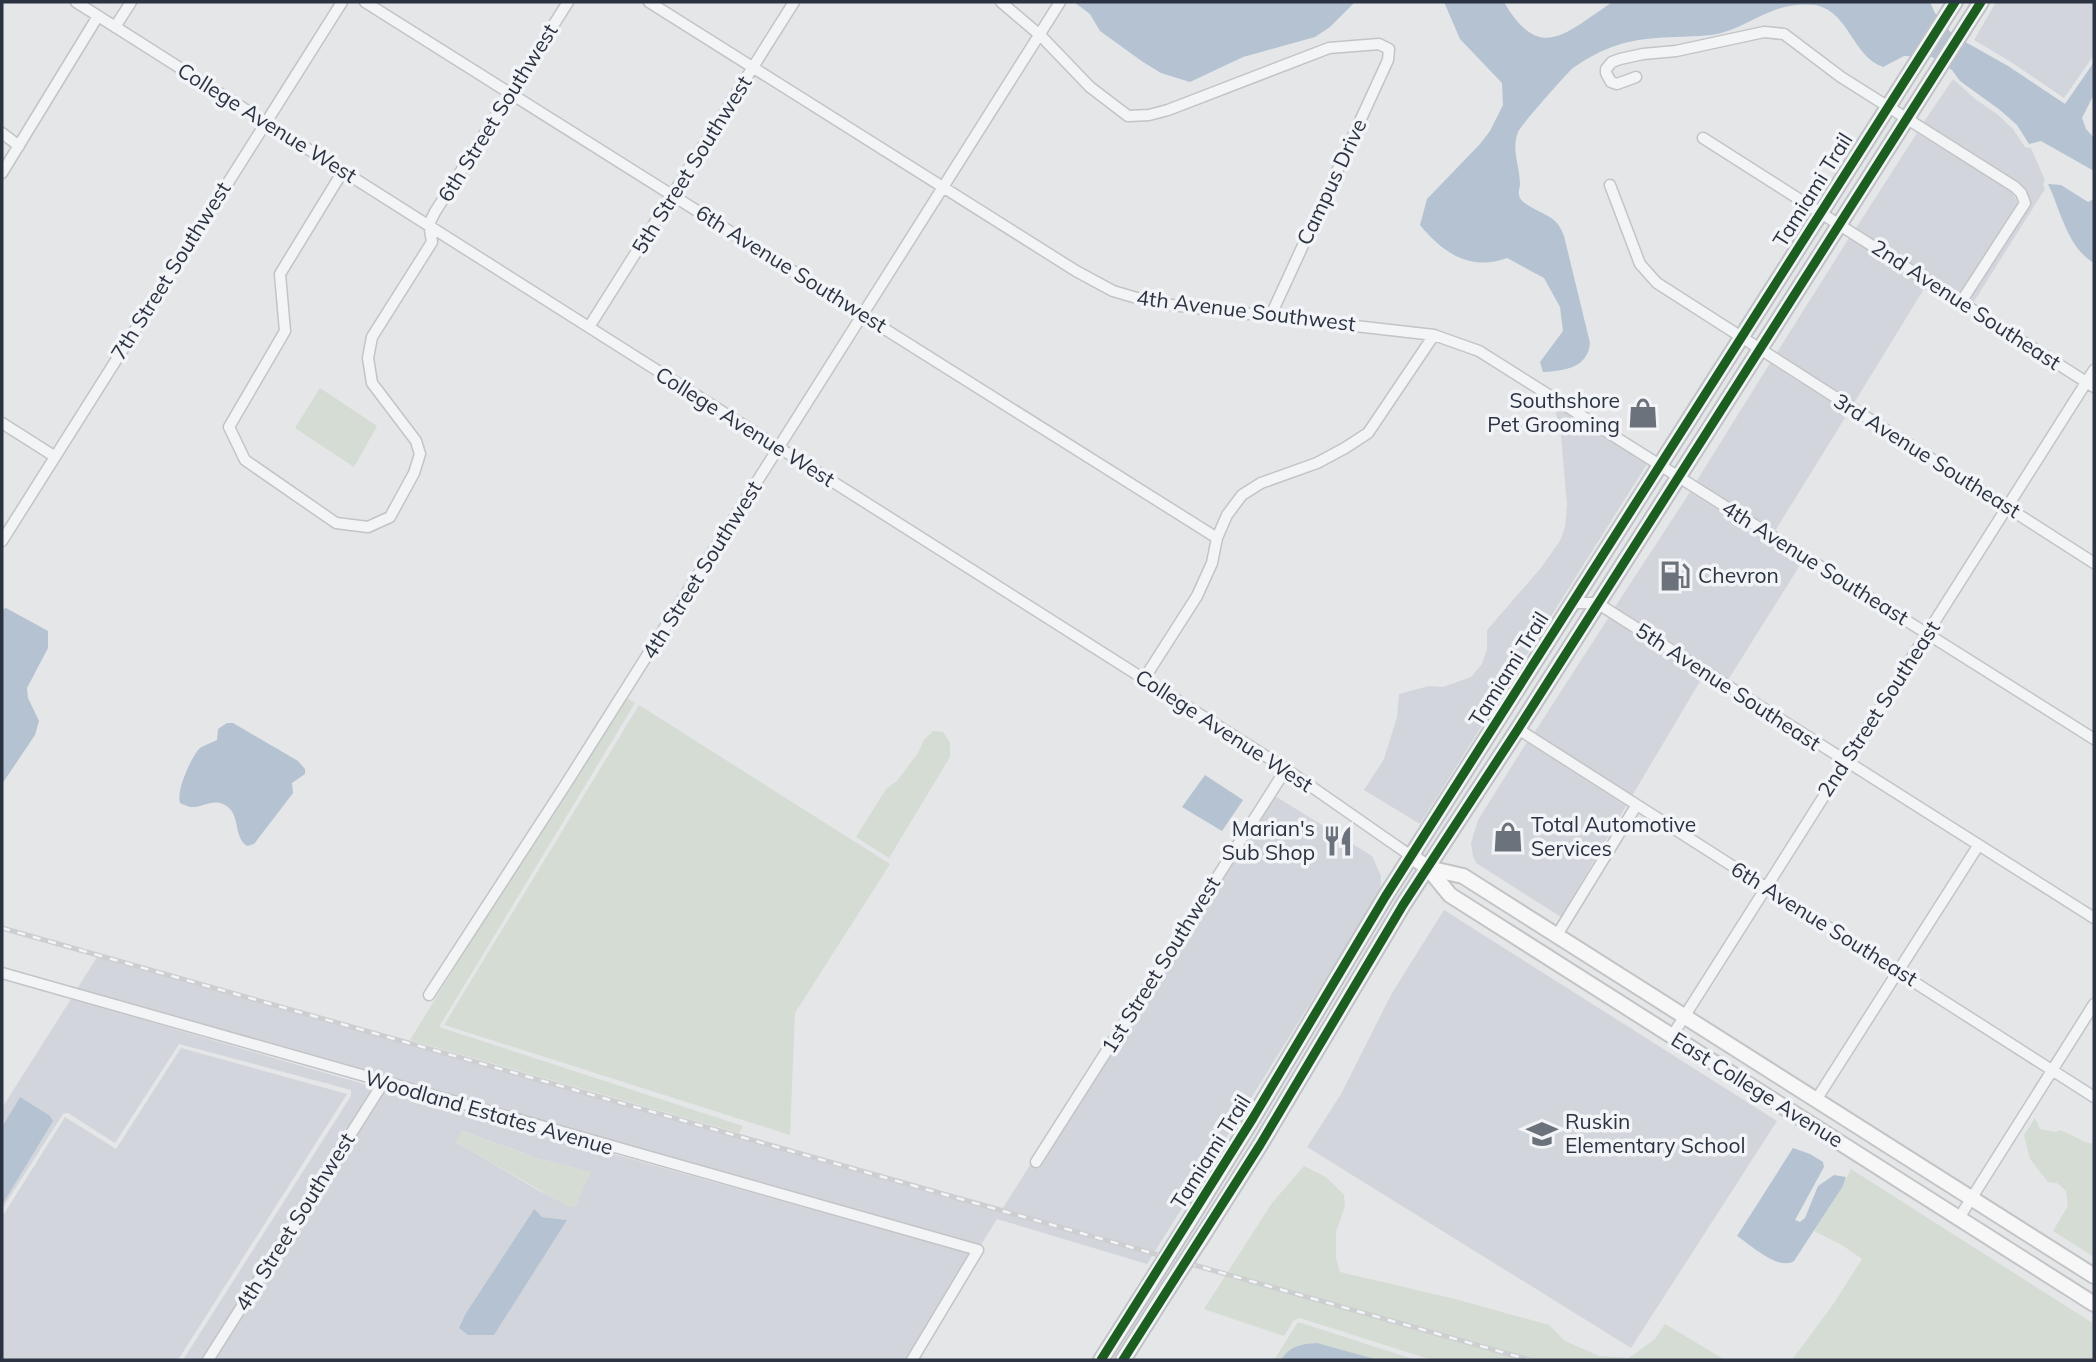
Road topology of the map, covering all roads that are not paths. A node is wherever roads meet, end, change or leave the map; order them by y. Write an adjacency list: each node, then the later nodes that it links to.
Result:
1 (76, 2): 12 (street, College Avenue West)
2 (131, 2): 13 (street)
3 (342, 2): 20 (street, 7th Street Southwest)
4 (365, 2): 17 (street, 6th Avenue Southwest)
5 (568, 2): 17 (street, 6th Street Southwest)
6 (649, 2): 15 (street, 4th Avenue Southwest)
7 (794, 2): 15 (street, 5th Street Southwest)
8 (1001, 2): 14 (street)
9 (1060, 2): 14 (street, 4th Street Southwest)
10 (1955, 2): 18 (main road, Tamiami Trail)
11 (1981, 2): 19 (main road, Tamiami Trail)
12 (98, 16): 13 (street, College Avenue West); 23 (street)
13 (115, 27): 20 (street, College Avenue West)
14 (1041, 36): 27 (street, 4th Street Southwest); 34 (street, Campus Drive)
15 (753, 68): 27 (street, 4th Avenue Southwest); 28 (street, 5th Street Southwest)
16 (1636, 77): 18 (street)
17 (511, 93): 28 (street, 6th Avenue Southwest); 30 (street, 6th Street Southwest)
18 (1886, 106): 19 (street); 29 (main road, Tamiami Trail)
19 (1905, 119): 31 (main road, Tamiami Trail); 32 (street)
20 (266, 122): 24 (street, College Avenue West); 43 (street, 7th Street Southwest)
21 (2, 133): 23 (street)
22 (1703, 138): 29 (street, 2nd Avenue Southeast)
23 (19, 146): 25 (street)
24 (343, 171): 30 (street, College Avenue West); 30 (street)
25 (2, 173)
26 (1610, 185): 37 (street, 3rd Avenue Southeast)
27 (943, 188): 33 (street, 4th Street Southwest); 34 (street, 4th Avenue Southwest)
28 (673, 195): 33 (street, 6th Avenue Southwest); 35 (street, 5th Street Southwest)
29 (1820, 212): 31 (street, 2nd Avenue Southeast); 37 (main road, Tamiami Trail)
30 (429, 224): 35 (street, College Avenue West)
31 (1838, 224): 32 (street, 2nd Avenue Southeast); 38 (main road, Tamiami Trail)
32 (1961, 302): 40 (street, 2nd Avenue Southeast)
33 (863, 315): 42 (street, 4th Street Southwest); 47 (street, 6th Avenue Southwest)
34 (1271, 315): 36 (street, 4th Avenue Southwest)
35 (589, 327): 42 (street, College Avenue West)
36 (1434, 335): 44 (street, 4th Avenue Southwest); 47 (street)
37 (1740, 338): 38 (street, 3rd Avenue Southeast); 44 (main road, Tamiami Trail)
38 (1758, 349): 45 (main road, Tamiami Trail); 46 (street, 3rd Avenue Southeast)
39 (2094, 370): 40 (street, 2nd Street Southeast)
40 (2090, 385): 46 (street, 2nd Street Southeast)
41 (2, 423): 43 (street)
42 (779, 448): 53 (street, College Avenue West); 68 (street, 4th Street Southwest)
43 (54, 456): 48 (street, 7th Street Southwest)
44 (1658, 465): 45 (street, 4th Avenue Southwest); 50 (main road, Tamiami Trail)
45 (1677, 477): 51 (main road, Tamiami Trail); 52 (street, 4th Avenue Southeast)
46 (2007, 506): 49 (street, 3rd Avenue Southeast); 52 (street, 2nd Street Southeast)
47 (1217, 538): 53 (street)
48 (2, 541)
49 (2094, 563)
50 (1572, 603): 51 (street); 54 (main road, Tamiami Trail)
51 (1597, 603): 55 (main road, Tamiami Trail); 57 (street, 5th Avenue Southeast)
52 (1928, 634): 56 (street, 4th Avenue Southeast); 57 (street, 2nd Street Southeast)
53 (1144, 679): 58 (street, College Avenue West)
54 (1512, 698): 55 (main road); 61 (main road, Tamiami Trail)
55 (1518, 729): 59 (street, 6th Avenue Southeast); 62 (main road, Tamiami Trail)
56 (2094, 739)
57 (1845, 761): 60 (street, 5th Avenue Southeast); 63 (street, 2nd Street Southeast)
58 (1286, 769): 61 (street, College Avenue West); 76 (street, 1st Street Southwest)
59 (1636, 806): 63 (street, 6th Avenue Southeast); 65 (street)
60 (1979, 846): 64 (street, 5th Avenue Southeast); 66 (street)
61 (1411, 856): 62 (main road, East College Avenue); 83 (main road, Tamiami Trail, bridge)
62 (1428, 867): 65 (main road, East College Avenue); 71 (main road, East College Avenue); 84 (main road, Tamiami Trail, bridge)
63 (1766, 888): 66 (street, 6th Avenue Southeast); 70 (street, 2nd Street Southeast)
64 (2094, 918)
65 (1557, 935): 70 (main road, East College Avenue)
66 (1897, 970): 72 (street, 6th Avenue Southeast); 75 (street)
67 (2, 973): 73 (street, Woodland Estates Avenue)
68 (429, 995)
69 (2094, 1004): 72 (street)
70 (1684, 1017): 71 (street, 2nd Street Southeast); 75 (main road, East College Avenue)
71 (1672, 1036): 78 (main road, East College Avenue)
72 (2051, 1070): 74 (street, 6th Avenue Southeast); 77 (street)
73 (383, 1083): 81 (street, 4th Street Southwest); 82 (street, Woodland Estates Avenue)
74 (2094, 1097)
75 (1816, 1100): 77 (main road, East College Avenue)
76 (1037, 1162)
77 (1972, 1198): 78 (street); 79 (main road, East College Avenue)
78 (1959, 1218): 80 (main road, East College Avenue)
79 (2094, 1276)
80 (2094, 1304)
81 (208, 1360)
82 (912, 1360)
83 (1101, 1360)
84 (1123, 1360)

